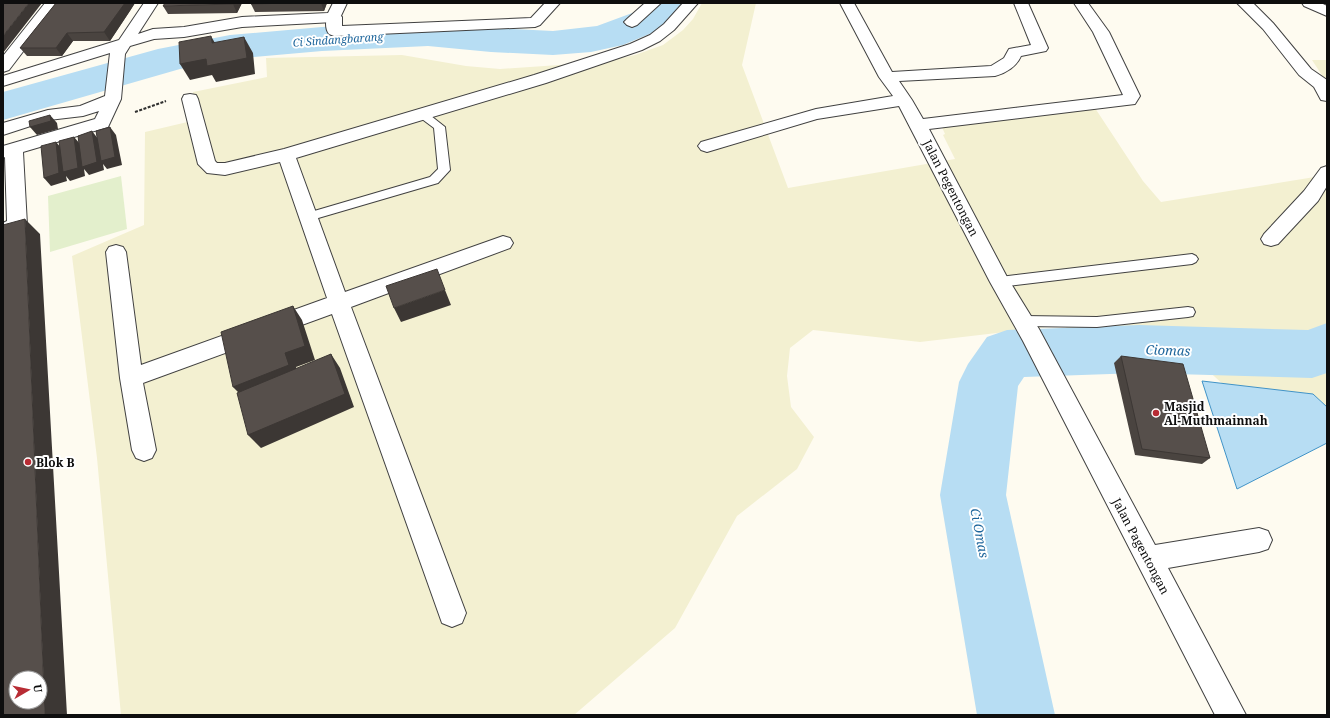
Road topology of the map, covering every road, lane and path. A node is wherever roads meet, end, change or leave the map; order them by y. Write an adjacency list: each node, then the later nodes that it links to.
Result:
1 (53, 3): 15 (street)
2 (151, 3): 14 (street)
3 (553, 3): 11 (street)
4 (654, 3): 13 (street)
5 (691, 3): 22 (street)
6 (847, 3): 16 (street, Jalan Pegentongan)
7 (1021, 3): 16 (street)
8 (1082, 3): 24 (street)
9 (1244, 3): 19 (street)
10 (1309, 3): 12 (street)
11 (337, 10): 14 (street)
12 (1327, 12)
13 (632, 22)
14 (120, 49): 17 (street); 18 (street)
15 (3, 67)
16 (887, 77): 21 (street, Jalan Pegentongan)
17 (3, 81)
18 (113, 94): 23 (street); 25 (street)
19 (1327, 96)
20 (190, 99): 23 (path); 28 (street)
21 (904, 100): 24 (street, Jalan Pegentongan); 26 (street)
22 (422, 114): 28 (street); 30 (lane)
23 (102, 123): 27 (street)
24 (918, 125): 37 (street, Jalan Pegentongan)
25 (3, 129)
26 (706, 146)
27 (8, 151): 31 (street)
28 (286, 155): 30 (street)
29 (1327, 172): 32 (street)
30 (308, 217): 36 (street)
31 (3, 230)
32 (1271, 238)
33 (503, 243): 36 (street)
34 (116, 252): 40 (street)
35 (1192, 259): 37 (lane)
36 (339, 304): 40 (street); 44 (street)
37 (1015, 308): 38 (lane); 39 (street, Jalan Pegentongan)
38 (1188, 312)
39 (1051, 376): 43 (street, Jalan Pagentongan)
40 (131, 378): 41 (street)
41 (144, 450)
42 (1259, 540): 43 (street)
43 (1148, 559): 45 (street, Jalan Pagentongan)
44 (452, 613)
45 (1231, 715)

